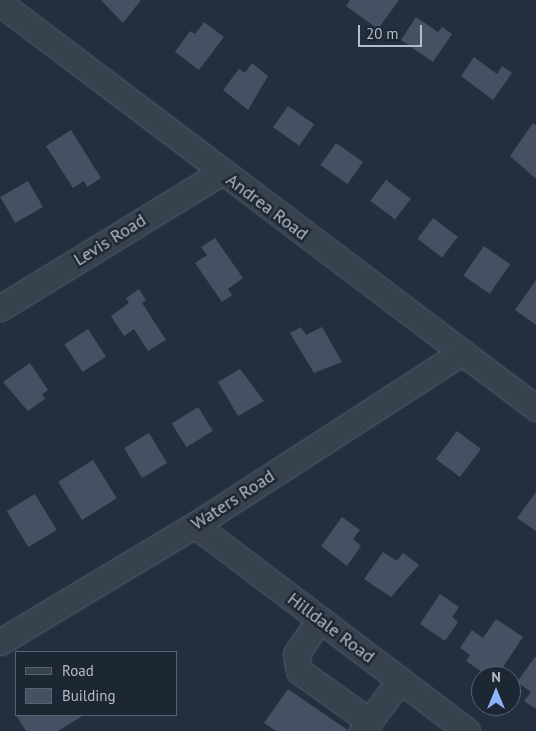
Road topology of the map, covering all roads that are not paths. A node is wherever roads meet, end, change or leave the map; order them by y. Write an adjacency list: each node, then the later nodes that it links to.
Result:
1 (0, 3): 2 (street, Andrea Road)
2 (220, 173): 3 (street, Levis Road); 4 (street, Andrea Road)
3 (0, 308)
4 (462, 352): 5 (street, Andrea Road); 6 (street, Waters Road)
5 (536, 408)
6 (195, 524): 7 (street, Hilldale Road); 8 (street, Waters Road)
7 (320, 620): 9 (street, Hilldale Road); 10 (street)
8 (0, 642)
9 (400, 680): 10 (street); 11 (street, Hilldale Road)
10 (366, 726)
11 (467, 731)

